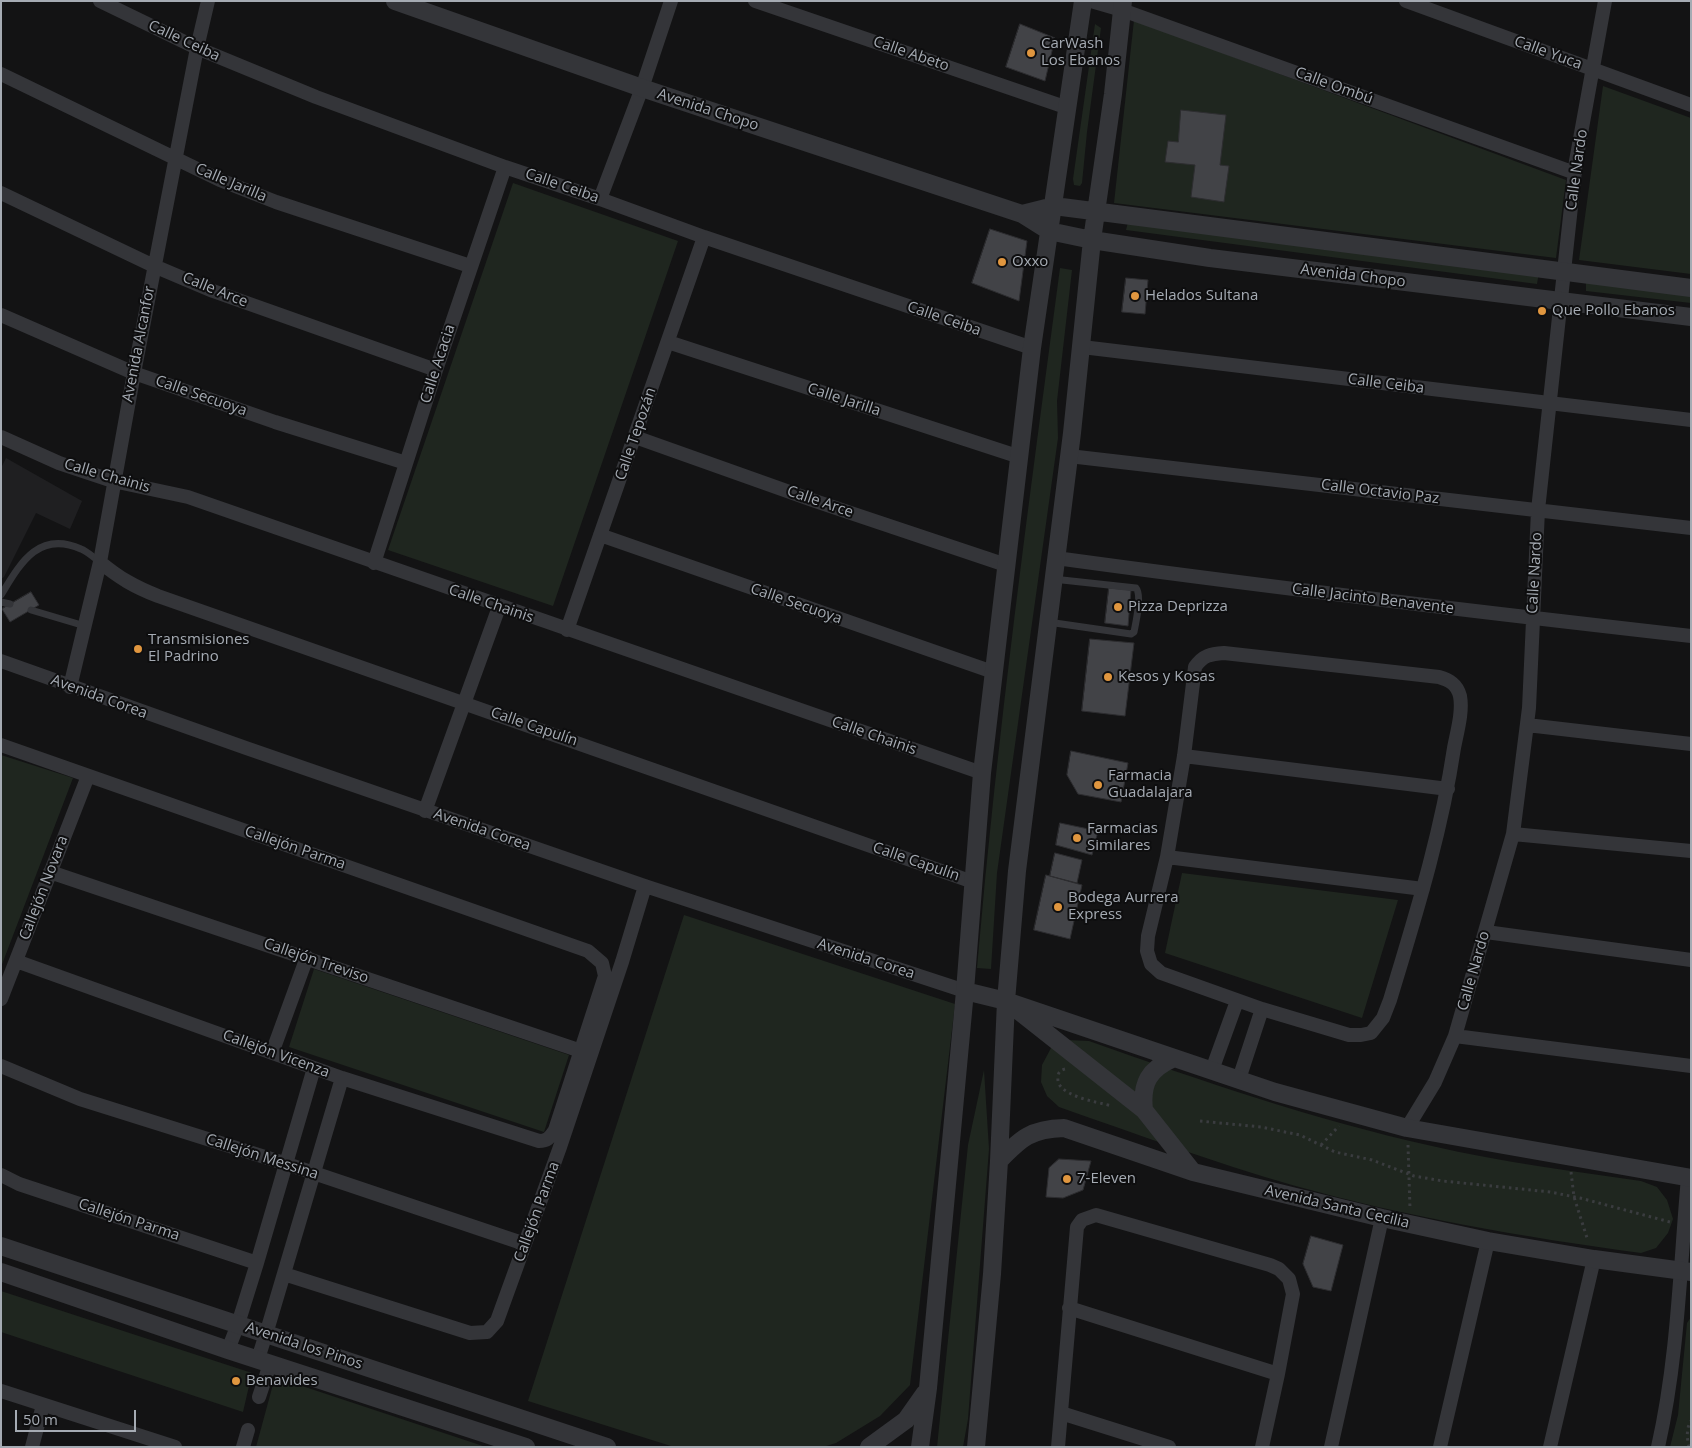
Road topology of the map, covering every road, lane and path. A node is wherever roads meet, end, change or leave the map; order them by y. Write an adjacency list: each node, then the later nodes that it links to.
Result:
1 (100, 1): 11 (street, Calle Ceiba)
2 (208, 1): 11 (street, Avenida Alcanfor)
3 (395, 1): 14 (street, Avenida Chopo)
4 (671, 1): 14 (street)
5 (755, 1): 16 (street, Calle Abeto)
6 (1083, 1): 16 (street)
7 (1091, 1): 10 (street, Calle Ombú)
8 (1406, 1): 12 (street, Calle Yuca)
9 (1605, 1): 12 (street, Calle Nardo)
10 (1123, 5): 19 (street, Calle Ombú); 23 (street)
11 (197, 48): 17 (street, Avenida Alcanfor); 18 (street, Calle Ceiba)
12 (1593, 69): 15 (street, Calle Yuca); 19 (street, Calle Nardo)
13 (1, 74): 17 (street, Calle Jarilla)
14 (642, 88): 21 (street); 24 (street, Avenida Chopo)
15 (1691, 105)
16 (1068, 108): 22 (street)
17 (176, 159): 28 (street, Avenida Alcanfor); 29 (street, Calle Jarilla)
18 (505, 167): 21 (street, Calle Ceiba); 29 (street, Calle Acacia)
19 (1575, 173): 30 (street, Calle Nardo)
20 (1, 193): 28 (street, Calle Arce)
21 (600, 198): 26 (street, Calle Ceiba)
22 (1054, 206): 23 (street, Avenida Chopo); 24 (street, Avenida Chopo); 25 (street)
23 (1096, 212): 27 (street); 30 (street, Avenida Chopo)
24 (1022, 214): 25 (street, Avenida Chopo)
25 (1049, 231): 27 (street, Avenida Chopo); 37 (street)
26 (704, 237): 35 (street, Calle Tepozán); 37 (street, Calle Ceiba)
27 (1092, 240): 32 (street, Avenida Chopo); 36 (street)
28 (154, 266): 38 (street, Calle Arce); 39 (street, Avenida Alcanfor)
29 (470, 266): 38 (street, Calle Acacia)
30 (1565, 272): 31 (street, Avenida Chopo); 32 (street, Calle Nardo)
31 (1691, 288)
32 (1562, 301): 34 (street, Avenida Chopo); 40 (street, Calle Nardo)
33 (1, 314): 39 (street, Calle Secuoya)
34 (1691, 317)
35 (668, 342): 43 (street, Calle Tepozán); 45 (street, Calle Jarilla)
36 (1082, 347): 40 (street, Calle Ceiba); 44 (street)
37 (1032, 348): 45 (street)
38 (436, 370): 46 (street, Calle Acacia)
39 (134, 373): 46 (street, Calle Secuoya); 47 (street, Avenida Alcanfor)
40 (1551, 404): 41 (street, Calle Ceiba); 48 (street, Calle Nardo)
41 (1691, 420)
42 (1, 437): 47 (street, Calle Chainis)
43 (636, 437): 50 (street, Calle Tepozán); 54 (street, Calle Arce)
44 (1070, 456): 48 (street, Calle Octavio Paz); 51 (street)
45 (1020, 457): 54 (street)
46 (406, 463): 53 (street, Calle Acacia)
47 (113, 481): 52 (street, Avenida Alcanfor); 53 (street, Calle Chainis)
48 (1538, 510): 49 (street, Calle Octavio Paz); 61 (street, Calle Nardo)
49 (1691, 528)
50 (600, 535): 64 (street, Calle Tepozán); 67 (street, Calle Secuoya)
51 (1056, 558): 55 (street); 61 (street, Calle Jacinto Benavente)
52 (100, 562): 56 (lane); 63 (street, Avenida Alcanfor); 69 (street, Calle Capulín)
53 (374, 563): 59 (street, Calle Chainis)
54 (1006, 565): 67 (street)
55 (1053, 579): 62 (street); 62 (lane)
56 (1, 595)
57 (1, 602): 58 (lane)
58 (10, 604)
59 (499, 607): 64 (street, Calle Chainis); 69 (street)
60 (31, 610): 63 (lane)
61 (1533, 618): 65 (street, Calle Jacinto Benavente); 70 (street, Calle Nardo)
62 (1048, 622): 91 (street)
63 (85, 626): 68 (street, Avenida Alcanfor)
64 (567, 630): 74 (street, Calle Chainis)
65 (1691, 636)
66 (1, 661): 68 (street, Avenida Corea)
67 (993, 672): 74 (street)
68 (70, 687): 77 (street, Avenida Corea)
69 (464, 703): 77 (street); 82 (street, Calle Capulín)
70 (1527, 725): 71 (street); 78 (street, Calle Nardo)
71 (1691, 744)
72 (1, 745): 75 (street, Callejón Parma)
73 (1184, 756): 76 (street); 76 (street); 80 (street)
74 (982, 773): 82 (street)
75 (88, 776): 81 (street, Callejón Novara); 95 (street, Callejón Parma)
76 (1448, 789): 84 (street)
77 (425, 811): 83 (street, Avenida Corea)
78 (1513, 834): 79 (street); 85 (street, Calle Nardo)
79 (1691, 851)
80 (1167, 857): 84 (street); 92 (street)
81 (50, 872): 86 (street, Callejón Treviso); 88 (street, Callejón Novara)
82 (973, 882): 89 (street)
83 (645, 886): 89 (street, Avenida Corea); 123 (street, Callejón Parma)
84 (1423, 889): 93 (street)
85 (1486, 932): 87 (street); 94 (street, Calle Nardo)
86 (307, 958): 95 (street, Callejón Treviso); 96 (street)
87 (1691, 960)
88 (16, 961): 90 (street, Callejón Novara); 96 (street, Callejón Vicenza)
89 (965, 991): 91 (street); 136 (street)
90 (1, 999)
91 (1006, 1001): 97 (street); 105 (street); 111 (street)
92 (1237, 1001): 93 (street); 102 (street)
93 (1262, 1010): 104 (street)
94 (1455, 1036): 99 (street); 108 (street, Calle Nardo)
95 (581, 1050): 103 (street, Callejón Vicenza)
96 (272, 1053): 100 (street, Callejón Vicenza)
97 (1174, 1058): 102 (street); 105 (street)
98 (1, 1066): 112 (street, Callejón Messina)
99 (1691, 1066)
100 (314, 1068): 103 (street, Callejón Vicenza); 112 (street)
101 (1067, 1068): 105 (path)
102 (1212, 1070): 104 (street)
103 (342, 1078): 114 (street)
104 (1239, 1080): 106 (street)
105 (1141, 1108): 113 (street)
106 (1350, 1112): 108 (street); 109 (path)
107 (1200, 1121): 109 (path)
108 (1407, 1128): 110 (street); 115 (path)
109 (1321, 1145): 115 (path)
110 (1569, 1156): 117 (street); 118 (path)
111 (999, 1161): 113 (street, Avenida Santa Cecilia); 152 (street)
112 (287, 1164): 114 (street, Callejón Messina); 126 (street)
113 (1192, 1172): 119 (street, Avenida Santa Cecilia)
114 (314, 1173): 123 (street, Callejón Messina); 129 (street)
115 (1410, 1174): 118 (path); 120 (path)
116 (1, 1175): 126 (street, Callejón Parma)
117 (1690, 1177): 121 (street)
118 (1574, 1197): 121 (path); 125 (path)
119 (1382, 1218): 120 (street, Avenida Santa Cecilia); 156 (street)
120 (1410, 1224): 122 (street, Avenida Santa Cecilia)
121 (1684, 1226): 127 (street)
122 (1488, 1241): 125 (street, Avenida Santa Cecilia); 157 (street)
123 (525, 1244): 129 (street, Callejón Parma)
124 (1, 1246): 131 (street, Avenida los Pinos)
125 (1594, 1258): 127 (street, Avenida Santa Cecilia); 158 (street)
126 (257, 1263): 131 (street)
127 (1685, 1271): 159 (street)
128 (1, 1272): 133 (street, Avenida los Pinos)
129 (284, 1274): 132 (street)
130 (1069, 1308): 135 (street); 135 (street); 140 (street)
131 (238, 1324): 132 (street, Avenida los Pinos); 133 (street)
132 (266, 1333): 134 (street); 149 (street, Avenida los Pinos)
133 (228, 1350): 134 (street, Avenida los Pinos)
134 (264, 1362): 138 (street); 144 (street, Avenida los Pinos)
135 (1278, 1374): 155 (street)
136 (928, 1388): 150 (street); 151 (street)
137 (1, 1392): 139 (street)
138 (259, 1397)
139 (43, 1405): 143 (street); 145 (street)
140 (1061, 1414): 153 (street); 154 (street)
141 (1691, 1421): 160 (path)
142 (248, 1430): 147 (street)
143 (139, 1441): 146 (street)
144 (498, 1442): 148 (street, Avenida los Pinos)
145 (32, 1447)
146 (175, 1447)
147 (243, 1447)
148 (526, 1447)
149 (607, 1447)
150 (869, 1447)
151 (920, 1447)
152 (976, 1447)
153 (1058, 1447)
154 (1169, 1447)
155 (1262, 1447)
156 (1331, 1447)
157 (1440, 1447)
158 (1550, 1447)
159 (1658, 1447)
160 (1689, 1447)

